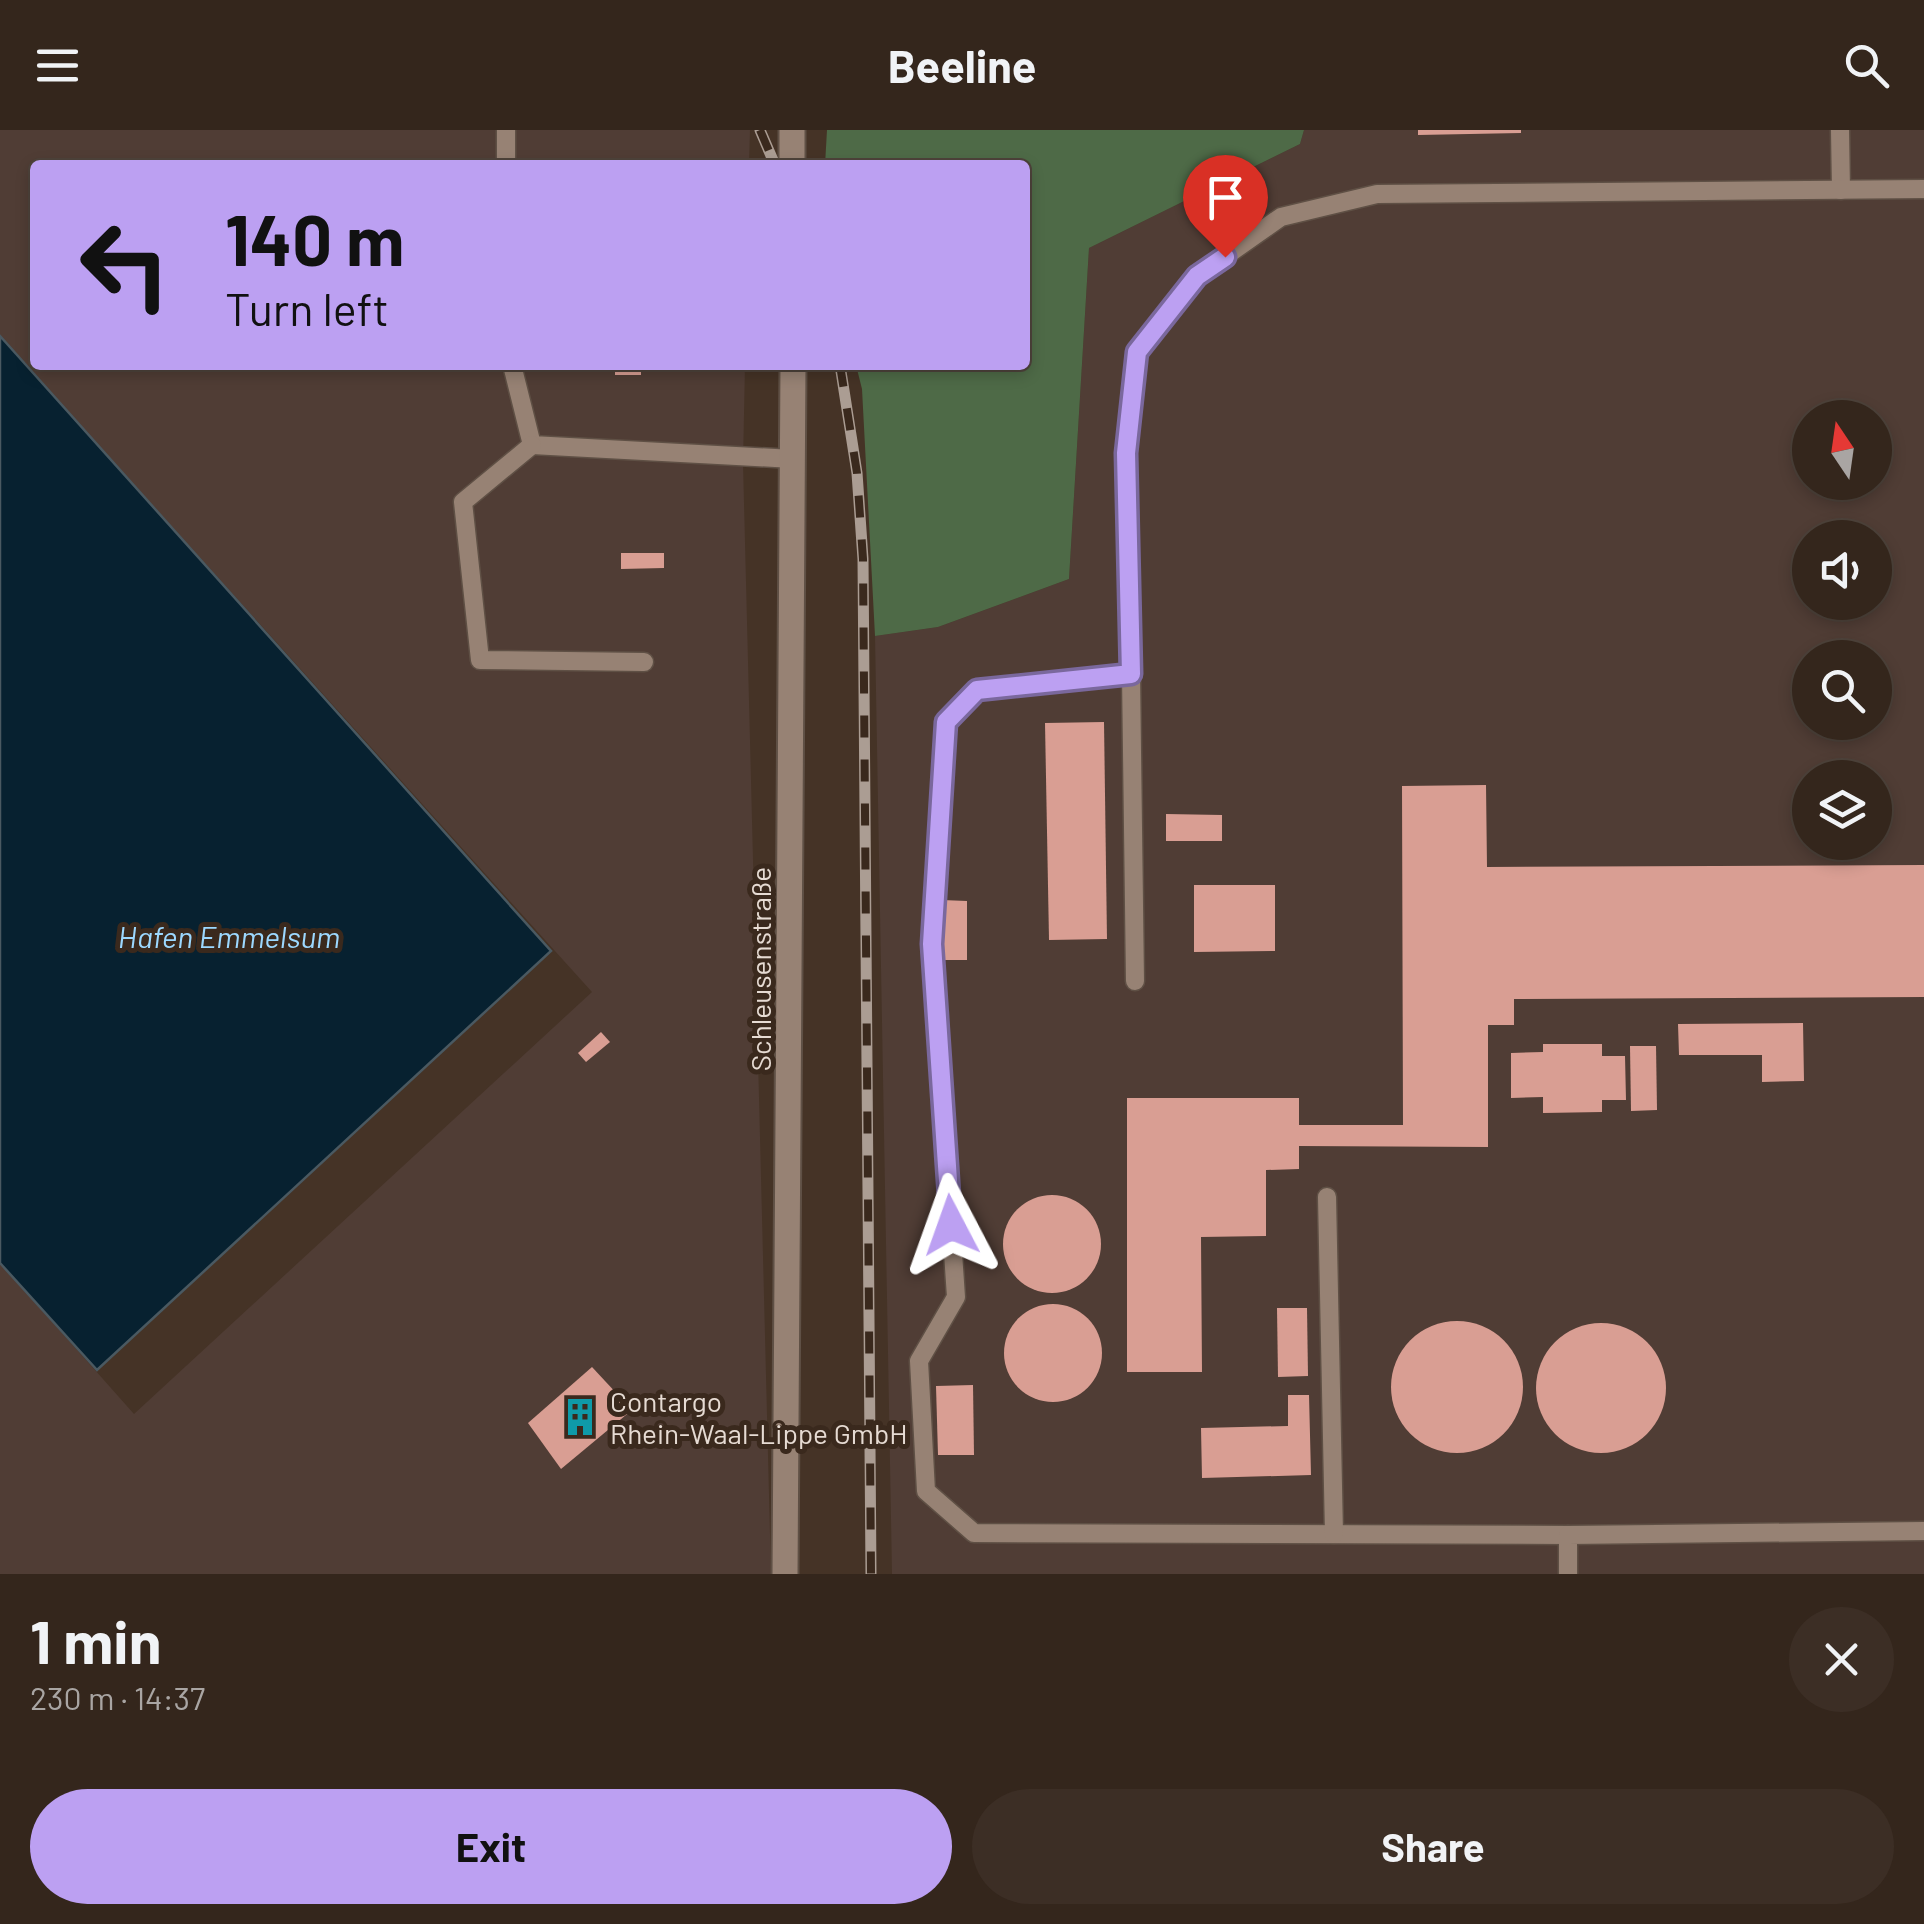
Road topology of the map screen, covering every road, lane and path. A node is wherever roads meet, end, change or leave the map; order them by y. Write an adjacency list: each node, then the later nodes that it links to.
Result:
1 (506, 130): 4 (lane)
2 (792, 130): 5 (street)
3 (1840, 130): 7 (lane)
4 (506, 160)
5 (792, 160)
6 (1924, 189): 7 (lane)
7 (1841, 190): 13 (lane)
8 (513, 370): 10 (lane)
9 (794, 370): 11 (street, Schleusenstraße)
10 (532, 445): 11 (lane); 12 (lane)
11 (793, 459): 19 (street, Schleusenstraße)
12 (644, 662)
13 (1131, 674): 14 (lane); 17 (lane)
14 (1135, 981)
15 (1328, 1197): 17 (lane)
16 (1924, 1531): 18 (lane)
17 (1334, 1534): 18 (lane)
18 (1568, 1535): 20 (lane)
19 (786, 1574)
20 (1568, 1574)

